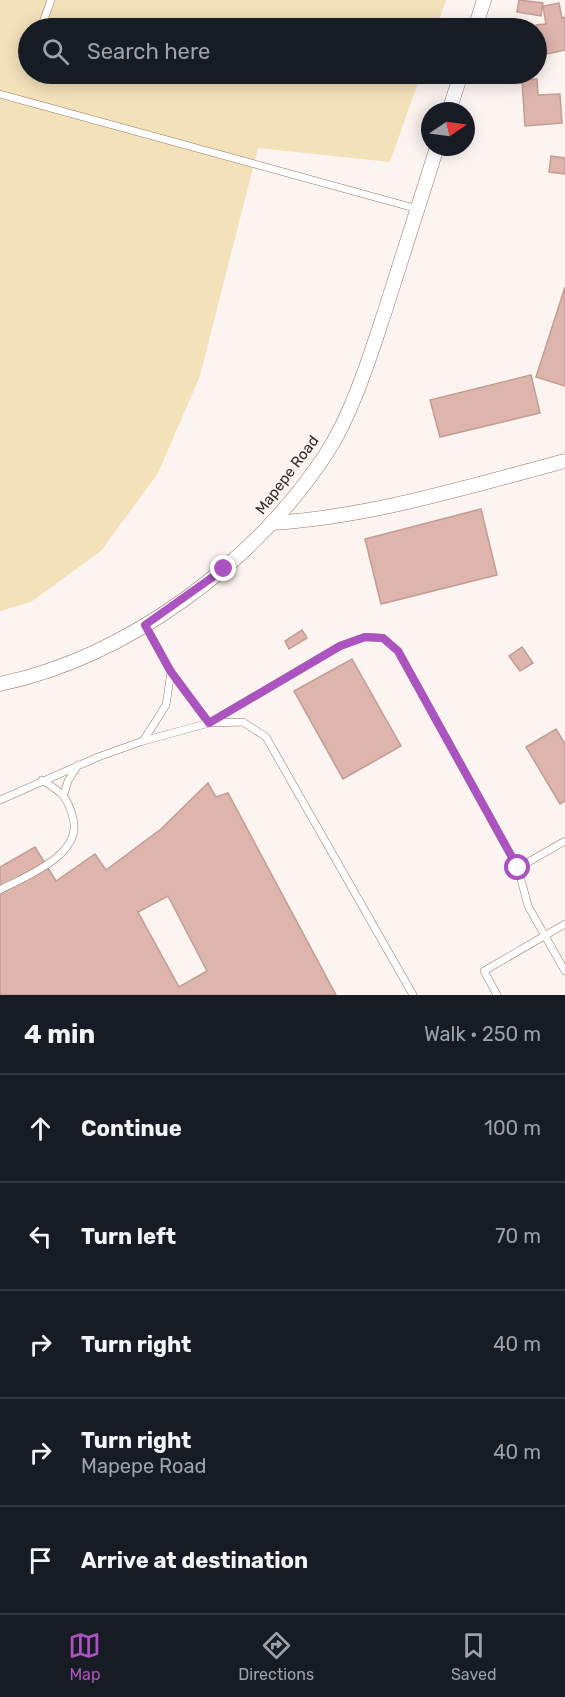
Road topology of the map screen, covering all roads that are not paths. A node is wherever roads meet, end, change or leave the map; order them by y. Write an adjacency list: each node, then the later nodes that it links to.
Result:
1 (51, 0): 3 (lane)
2 (484, 0): 4 (street)
3 (45, 18)
4 (478, 18)
5 (458, 84): 7 (street)
6 (0, 94): 9 (lane)
7 (452, 102)
8 (434, 156): 9 (street, Mapepe Road)
9 (417, 209): 11 (street, Mapepe Road)
10 (565, 461): 11 (street)
11 (272, 523): 12 (street, Mapepe Road)
12 (145, 625): 13 (lane); 14 (street, Mapepe Road)
13 (171, 672): 15 (lane); 16 (lane)
14 (0, 684)
15 (209, 723): 16 (lane); 22 (lane); 27 (lane)
16 (143, 741): 17 (lane)
17 (78, 765): 18 (lane); 19 (lane)
18 (42, 780): 19 (lane); 20 (lane)
19 (64, 794): 23 (lane)
20 (0, 800)
21 (565, 842): 22 (lane)
22 (518, 868): 25 (lane)
23 (0, 890)
24 (565, 924): 25 (lane)
25 (544, 936): 26 (lane); 28 (lane)
26 (565, 971)
27 (413, 995)
28 (497, 995)

